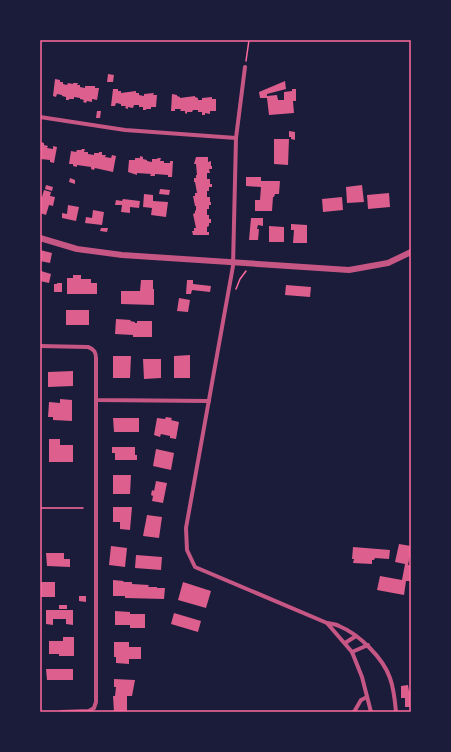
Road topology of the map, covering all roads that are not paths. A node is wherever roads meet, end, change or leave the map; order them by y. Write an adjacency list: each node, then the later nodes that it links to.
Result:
1 (246, 67): 3 (street)
2 (40, 117): 3 (street)
3 (236, 138): 6 (street)
4 (40, 238): 6 (street)
5 (411, 252): 6 (street)
6 (233, 262): 9 (street)
7 (40, 346): 8 (street)
8 (96, 400): 9 (street); 16 (street)
9 (209, 401): 10 (street)
10 (327, 623): 11 (street); 12 (street)
11 (356, 636): 12 (street); 13 (street)
12 (345, 643): 14 (street)
13 (368, 645): 14 (street); 19 (street)
14 (352, 652): 15 (street)
15 (367, 697): 17 (street); 18 (street)
16 (61, 712)
17 (354, 712)
18 (371, 712)
19 (396, 712)

